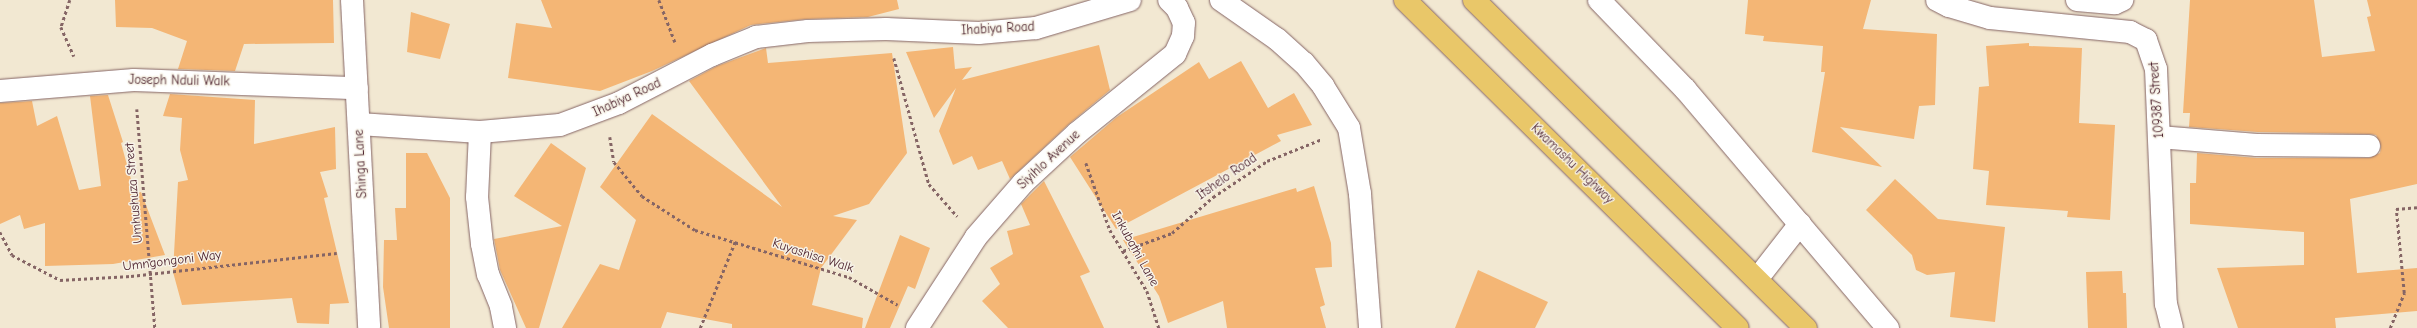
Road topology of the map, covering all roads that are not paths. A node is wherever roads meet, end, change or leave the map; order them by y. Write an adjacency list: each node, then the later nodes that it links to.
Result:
1 (352, 0): 11 (street, Shinga Lane)
2 (1130, 0): 14 (street, Ihabiya Road)
3 (1221, 0): 22 (street)
4 (1406, 0): 23 (main road, Kwamashu Highway)
5 (1474, 0): 18 (main road)
6 (1599, 0): 17 (street)
7 (2077, 0): 8 (street)
8 (2122, 0)
9 (1945, 2): 15 (street, 109387 Street)
10 (1173, 4): 19 (street, Siyihlo Avenue)
11 (358, 88): 12 (street, Joseph Nduli Walk); 13 (street, Shinga Lane)
12 (0, 91)
13 (359, 124): 14 (street, Ihabiya Road); 20 (street, Shinga Lane)
14 (480, 132): 21 (street)
15 (2159, 137): 16 (street); 26 (street, 109387 Street)
16 (2369, 146)
17 (1800, 224): 18 (street); 25 (street)
18 (1757, 279): 24 (main road)
19 (920, 324)
20 (368, 328)
21 (505, 328)
22 (1370, 328)
23 (1738, 328)
24 (1806, 328)
25 (1888, 328)
26 (2172, 328)

